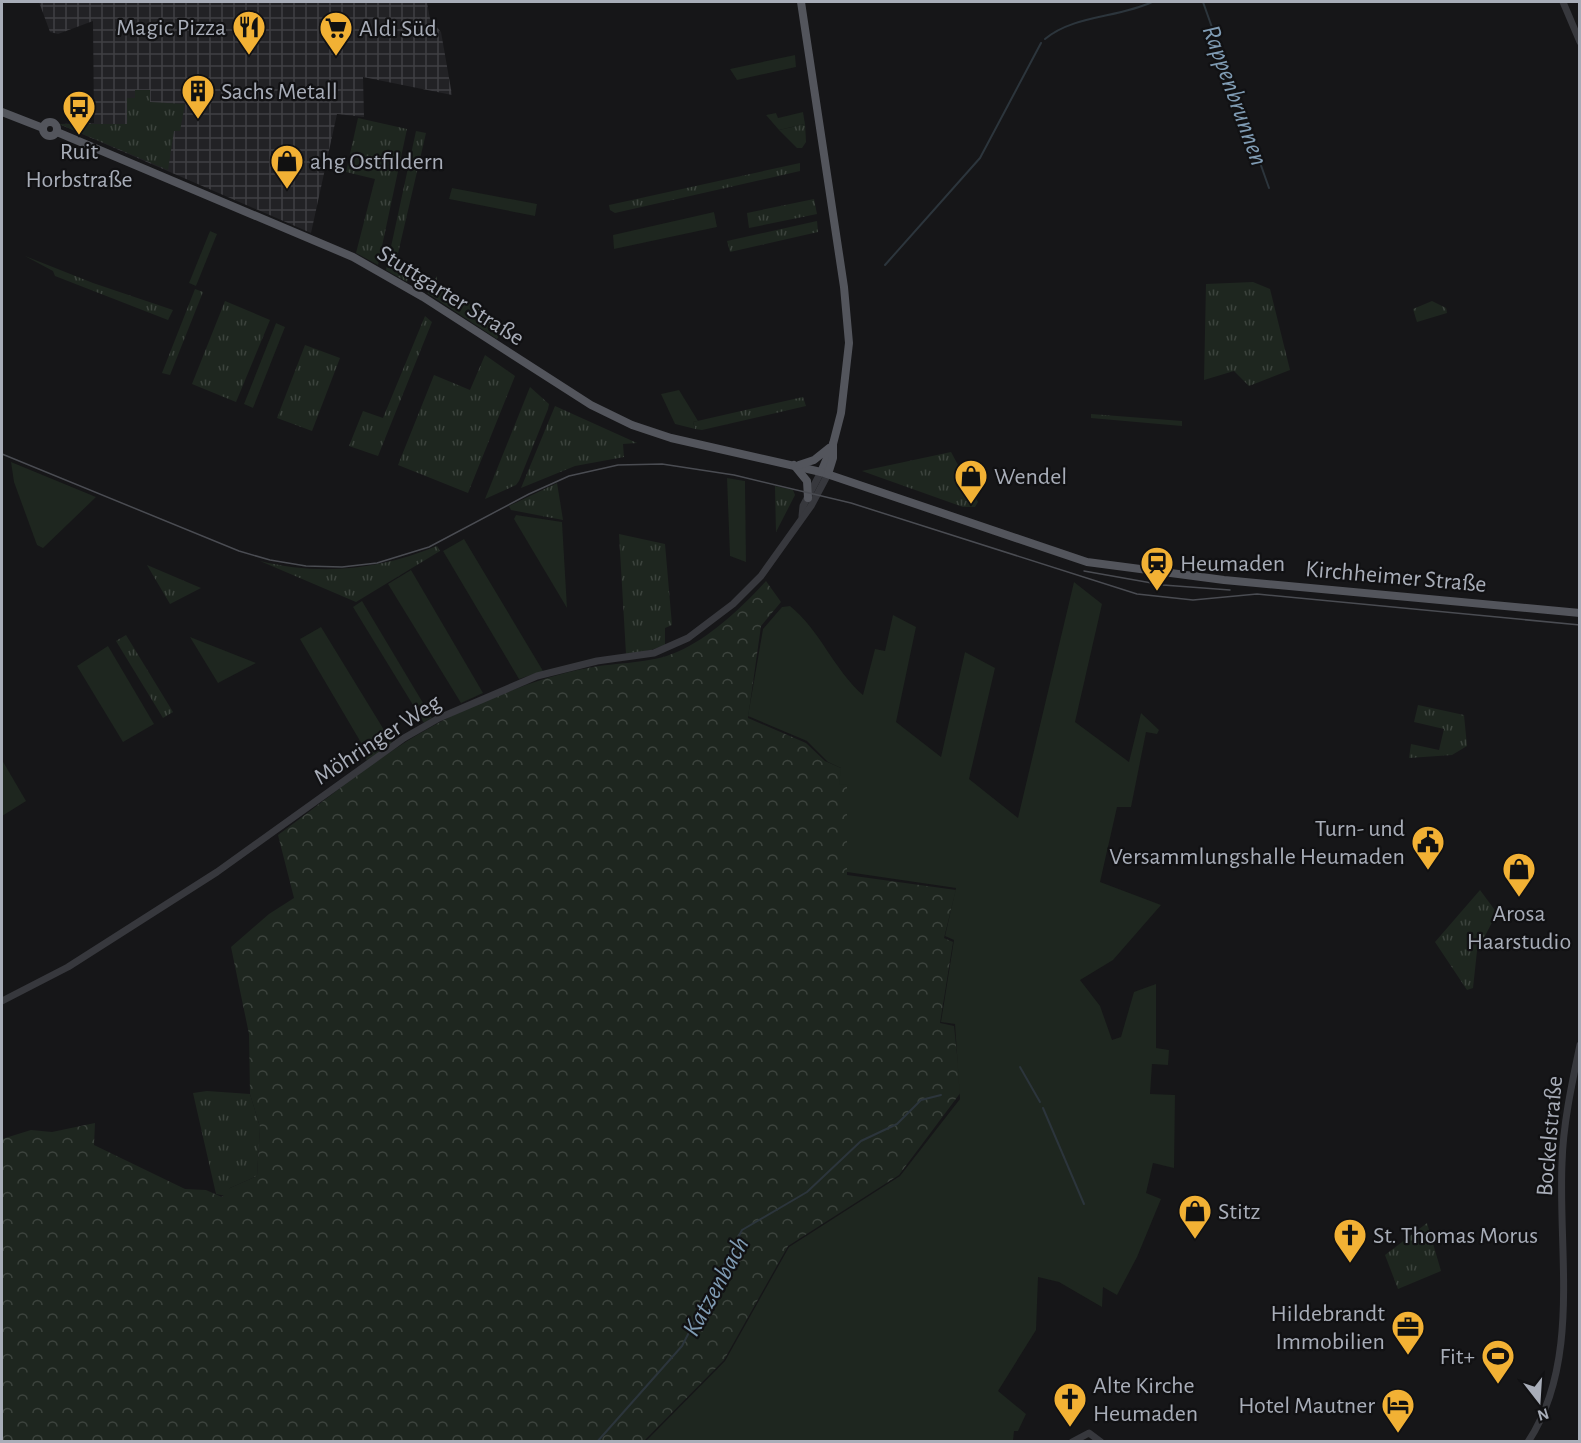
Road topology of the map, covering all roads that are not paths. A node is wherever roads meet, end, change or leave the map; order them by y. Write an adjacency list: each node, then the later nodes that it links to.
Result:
1 (801, 2): 5 (main road)
2 (1563, 2): 3 (street)
3 (1580, 42)
4 (2, 112): 6 (main road, Stuttgarter Straße)
5 (833, 444): 6 (main road); 7 (main road)
6 (794, 465): 7 (main road, Stuttgarter Straße); 8 (main road)
7 (824, 473): 8 (street, Möhringer Weg); 9 (street, Möhringer Weg); 10 (main road, Kirchheimer Straße)
8 (808, 498): 9 (street, Möhringer Weg)
9 (801, 517): 11 (street, Möhringer Weg)
10 (1580, 613)
11 (2, 1001)
12 (1580, 1045): 15 (street, Bockelstraße)
13 (1072, 1442): 14 (street)
14 (1101, 1442)
15 (1528, 1442)

